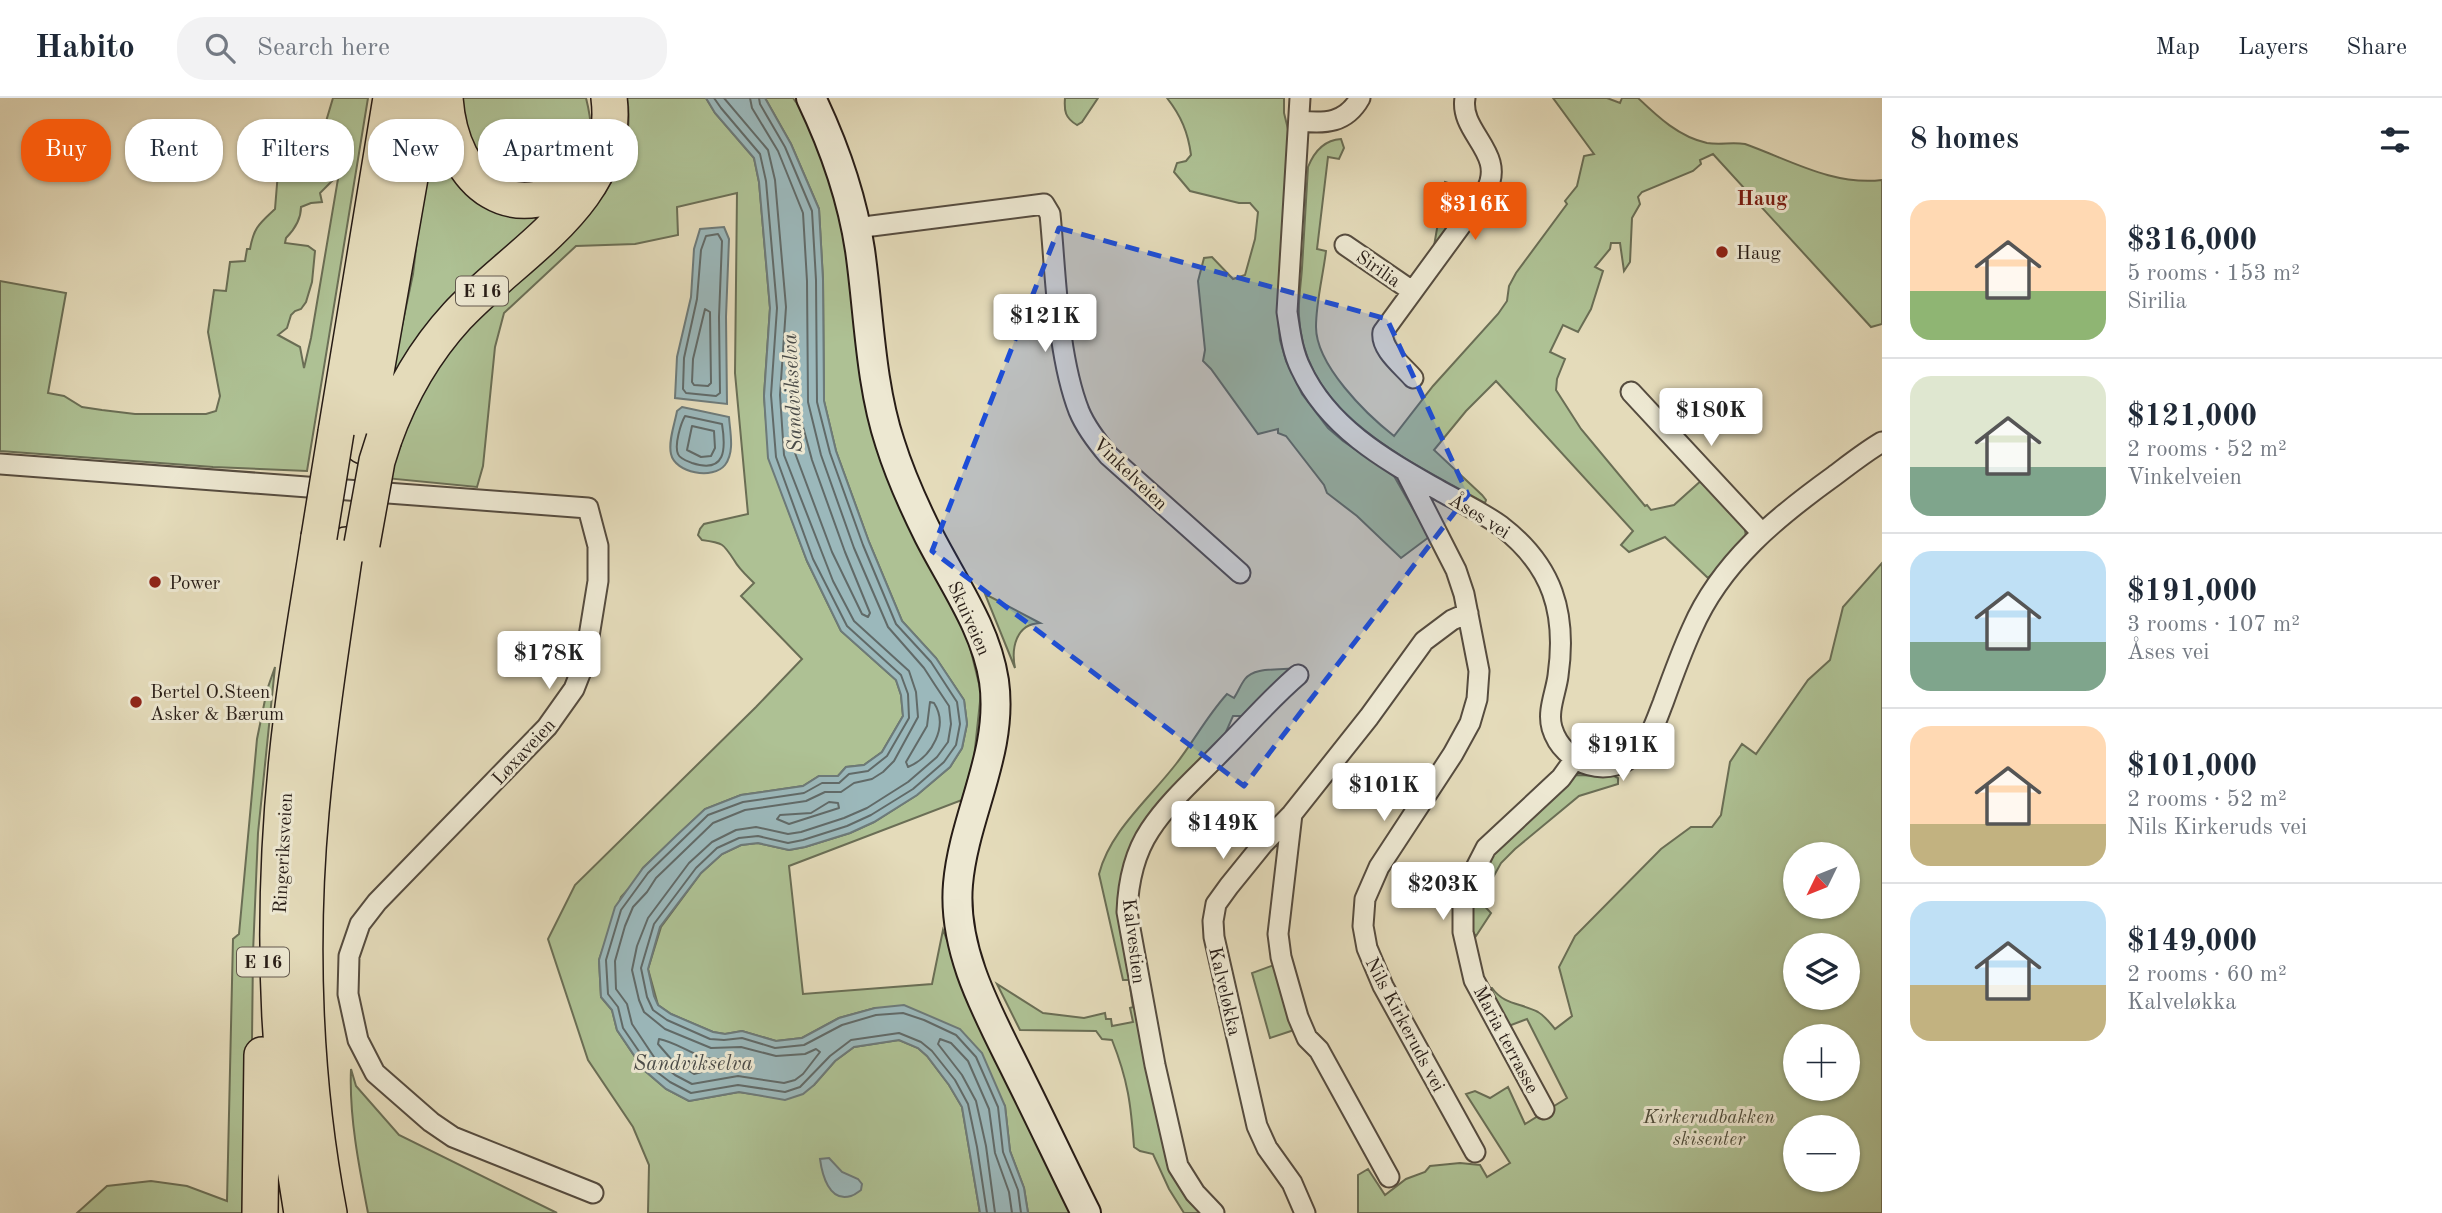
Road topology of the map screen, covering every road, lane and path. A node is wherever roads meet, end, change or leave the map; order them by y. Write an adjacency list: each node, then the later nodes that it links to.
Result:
1 (391, 98): 20 (highway, E 16)
2 (424, 98): 20 (highway, E 16)
3 (445, 98): 11 (highway)
4 (609, 98): 9 (highway, E 16)
5 (811, 98): 15 (main road, Skuiveien)
6 (1300, 98): 10 (street, Åses vei)
7 (1360, 98): 10 (street)
8 (1465, 98): 17 (street, Sirilia)
9 (610, 119)
10 (1300, 121): 23 (street, Åses vei)
11 (478, 181)
12 (480, 182): 13 (highway)
13 (576, 182)
14 (591, 182): 20 (highway, E 16)
15 (856, 228): 26 (street, Vinkelveien); 39 (main road, Skuiveien)
16 (1345, 245): 17 (street, Sirilia)
17 (1412, 291): 18 (street, Sirilia)
18 (1413, 378)
19 (1631, 392): 24 (street)
20 (362, 436): 25 (highway, E 16, bridge); 25 (highway, E 16, bridge)
21 (1882, 442): 24 (street)
22 (0, 464): 35 (street, Løxaveien)
23 (1406, 472): 27 (street, Nils Kirkeruds vei); 30 (street, Åses vei)
24 (1761, 532): 30 (street)
25 (342, 542): 29 (highway, Ringeriksveien / E 16)
26 (1240, 572)
27 (1468, 613): 31 (street, Kalveløkka); 33 (street, Nils Kirkeruds vei)
28 (1298, 675): 40 (street, Kalvestien)
29 (306, 719): 36 (highway, E 16); 37 (highway, Ringeriksveien / E 16); 38 (highway, Ringeriksveien / E 16)
30 (1574, 760): 32 (street, Maria terrasse)
31 (1292, 814): 34 (street); 41 (street, Kalveløkka)
32 (1544, 1109)
33 (1475, 1152)
34 (1389, 1177)
35 (593, 1193)
36 (260, 1213)
37 (302, 1213)
38 (329, 1213)
39 (1086, 1213)
40 (1214, 1213)
41 (1305, 1213)

